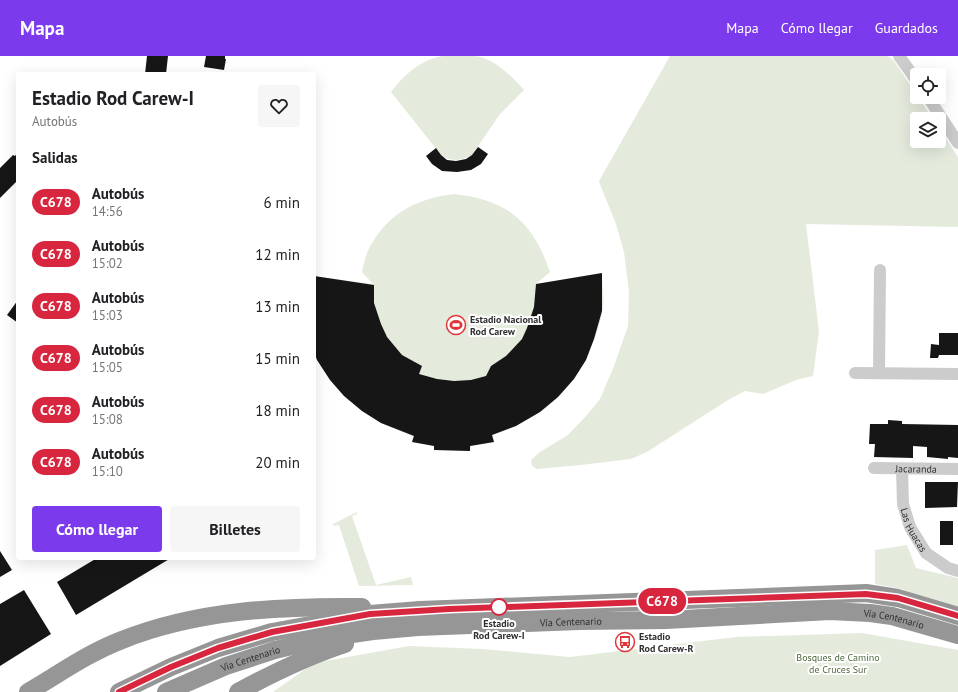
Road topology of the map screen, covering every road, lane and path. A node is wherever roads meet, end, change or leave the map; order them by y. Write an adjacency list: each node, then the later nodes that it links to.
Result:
1 (899, 56): 2 (street)
2 (910, 71)
3 (933, 104): 4 (street)
4 (958, 143)
5 (880, 270): 7 (street)
6 (855, 373): 7 (street)
7 (879, 373): 8 (street)
8 (958, 374)
9 (874, 468): 10 (street, Jacaranda)
10 (902, 468): 11 (street, Jacaranda); 12 (street, Las Huacas)
11 (958, 469)
12 (958, 571)
13 (958, 616): 14 (highway, Vía Centenario)
14 (419, 619): 15 (highway, Vía Centenario); 16 (highway); 17 (highway, Vía Centenario); 18 (highway, Vía Centenario); 19 (highway)
15 (958, 635)
16 (28, 692)
17 (119, 692)
18 (166, 692)
19 (238, 692)

